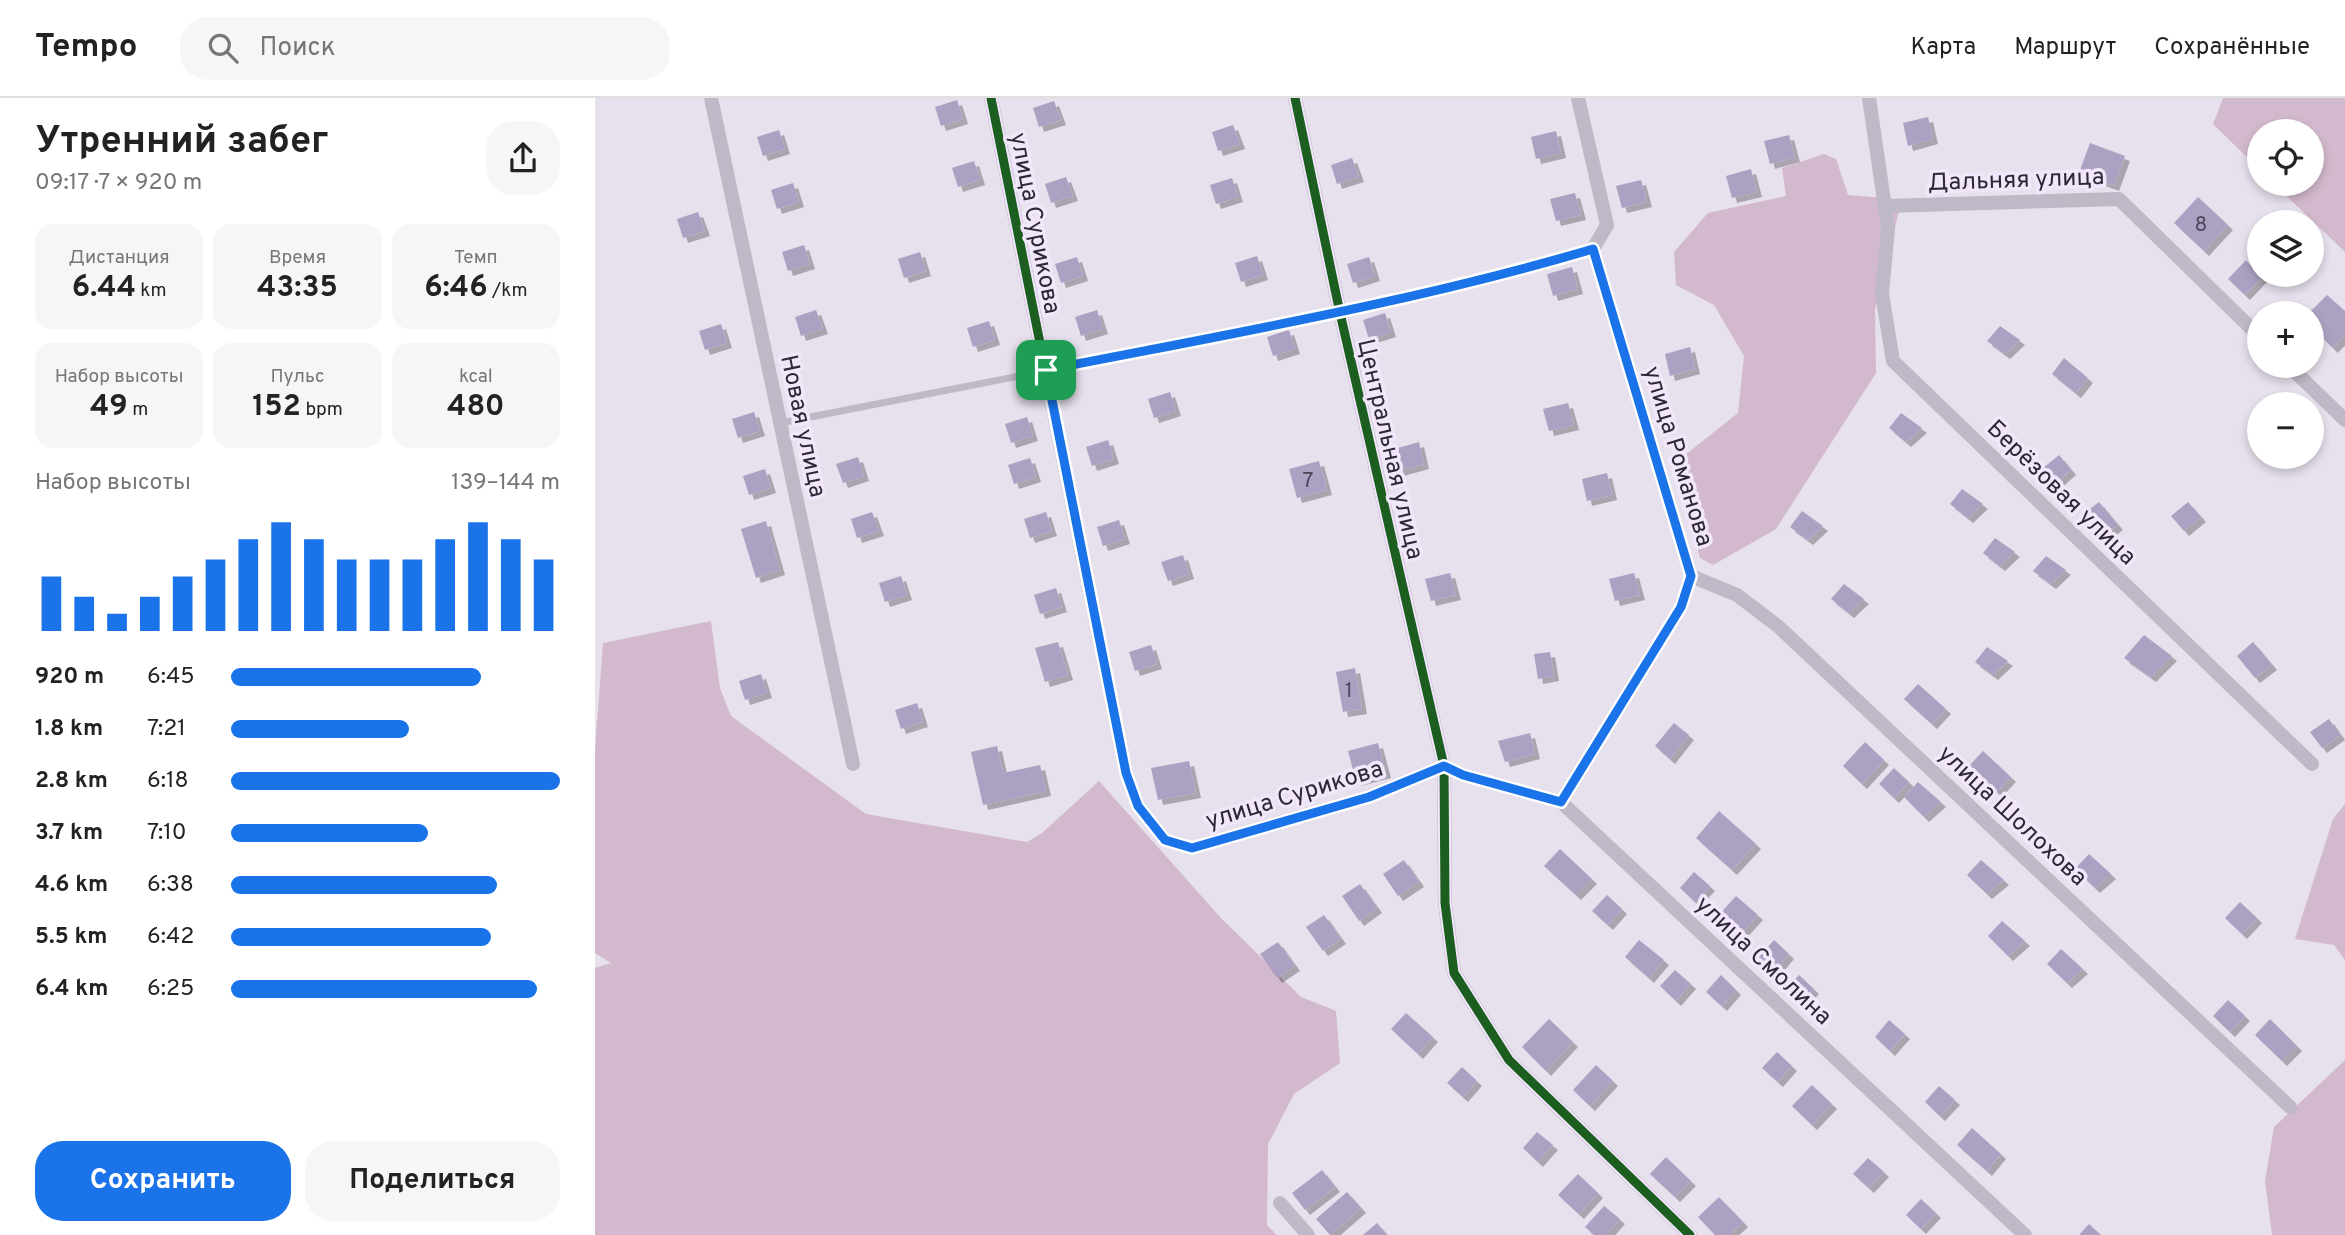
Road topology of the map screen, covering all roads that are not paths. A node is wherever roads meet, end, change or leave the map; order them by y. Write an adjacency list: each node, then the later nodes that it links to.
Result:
1 (711, 98): 13 (street, Новая улица)
2 (991, 98): 10 (street, улица Сурикова)
3 (1295, 98): 8 (street, Центральная улица)
4 (1578, 98): 7 (street)
5 (1869, 98): 6 (street, Берёзовая улица)
6 (1886, 206): 9 (street, Дальняя улица); 16 (street, Берёзовая улица)
7 (1593, 249): 8 (lane); 14 (street, улица Романова)
8 (1340, 313): 10 (lane); 17 (street, Центральная улица)
9 (2247, 324)
10 (1046, 370): 13 (lane); 17 (street, улица Сурикова)
11 (2301, 378): 12 (street)
12 (2345, 421)
13 (780, 422): 15 (street, Новая улица)
14 (1691, 576): 18 (street, улица Романова); 19 (street, улица Шолохова)
15 (853, 764)
16 (2312, 764)
17 (1444, 766): 18 (street, улица Смолина); 22 (street, Центральная улица)
18 (1561, 802): 23 (street, улица Смолина)
19 (2290, 1107)
20 (1280, 1203): 21 (street)
21 (1308, 1235)
22 (1690, 1235)
23 (2025, 1235)

